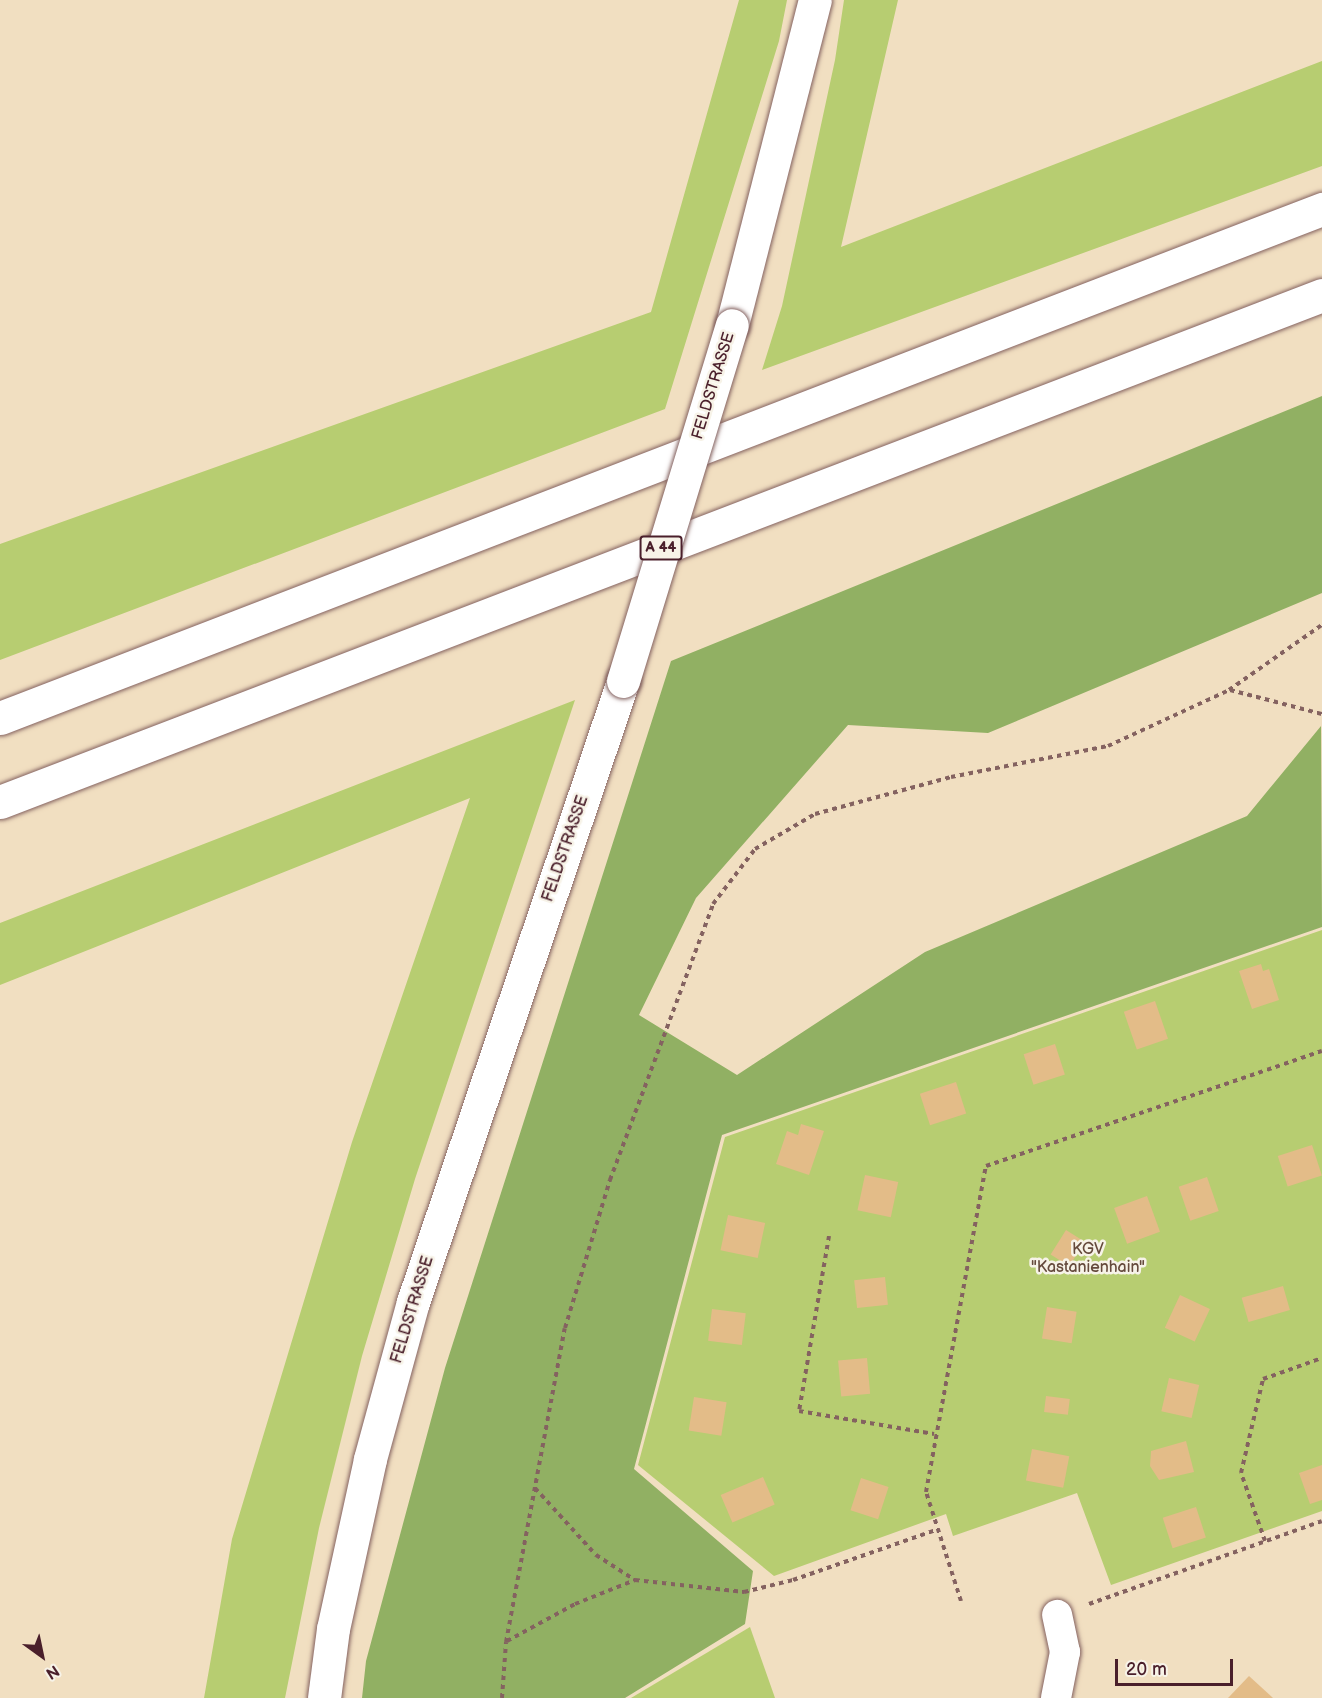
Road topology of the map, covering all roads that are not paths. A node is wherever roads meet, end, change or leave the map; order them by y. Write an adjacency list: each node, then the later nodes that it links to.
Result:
1 (815, 0): 7 (main road, FELDSTRASSE, bridge)
2 (1322, 209): 4 (main road)
3 (1322, 295): 5 (main road, A 44)
4 (0, 718)
5 (0, 802)
6 (1058, 1615): 8 (street)
7 (324, 1698)
8 (1056, 1698)

